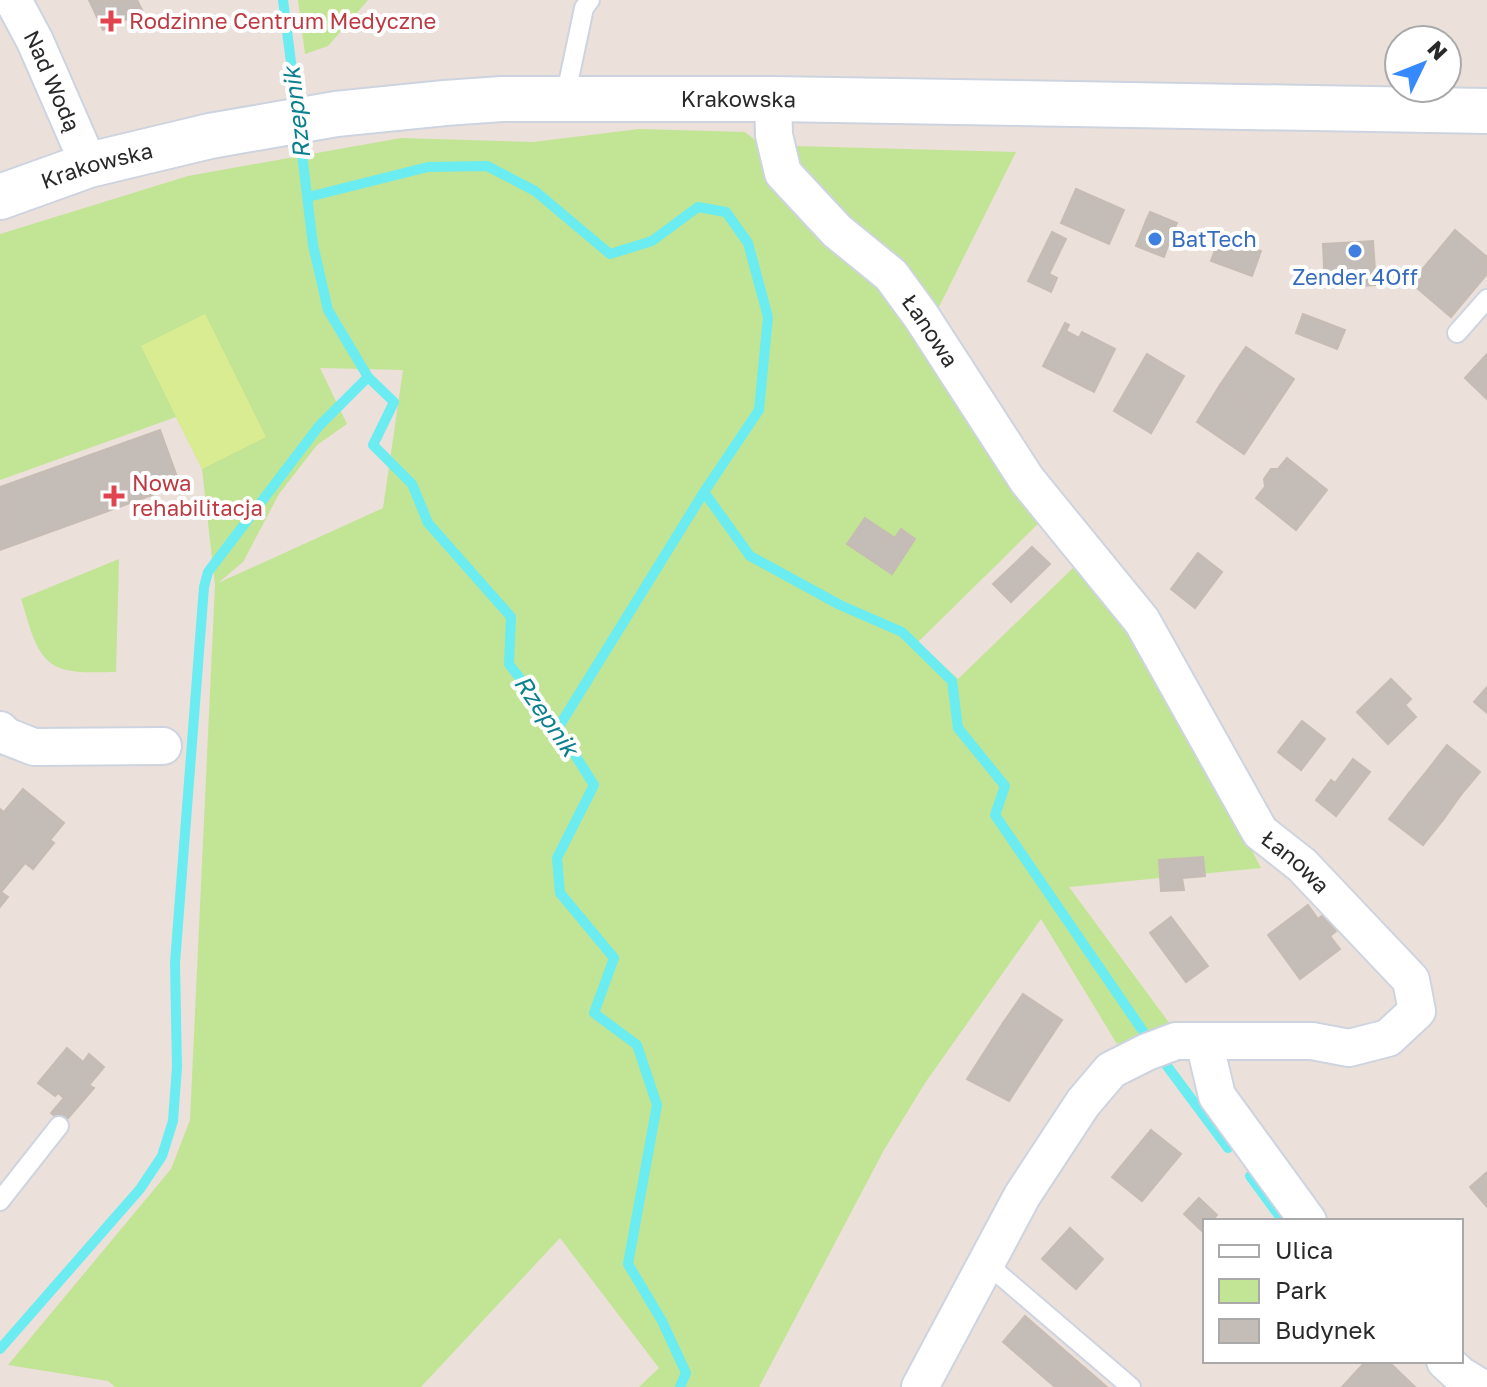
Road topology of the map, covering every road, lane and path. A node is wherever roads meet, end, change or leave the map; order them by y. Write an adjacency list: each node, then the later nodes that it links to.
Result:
1 (13, 0): 6 (street, Nad Wodą)
2 (582, 3): 3 (lane)
3 (565, 98): 4 (main road, Krakowska); 6 (main road, Krakowska)
4 (773, 99): 5 (main road, Krakowska); 12 (street, Łanowa)
5 (1487, 111)
6 (89, 165): 7 (main road, Krakowska)
7 (0, 197)
8 (1487, 299): 9 (lane)
9 (1457, 333)
10 (0, 730): 11 (street)
11 (163, 746)
12 (1204, 1041): 15 (street); 16 (street, Łanowa)
13 (59, 1126): 14 (lane)
14 (0, 1201)
15 (1307, 1219)
16 (986, 1263): 18 (street, Łanowa); 19 (lane)
17 (1447, 1363): 20 (street)
18 (920, 1387)
19 (1131, 1387)
20 (1480, 1387)

